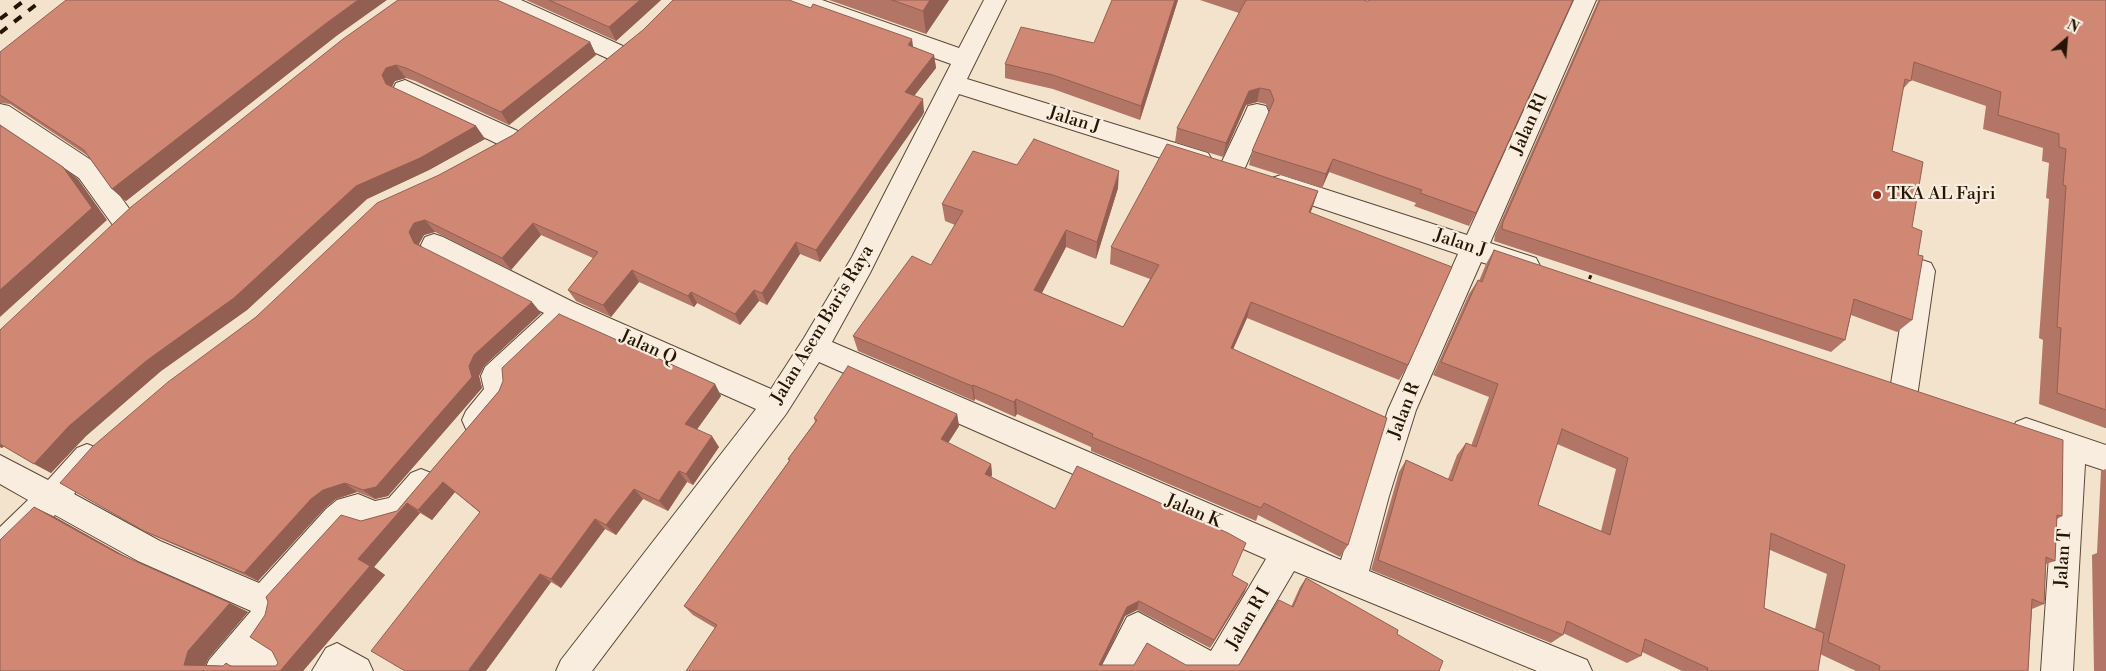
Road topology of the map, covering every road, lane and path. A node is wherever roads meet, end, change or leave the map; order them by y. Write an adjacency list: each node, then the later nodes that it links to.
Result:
1 (500, 0): 6 (street)
2 (796, 0): 7 (street)
3 (995, 0): 7 (street, Jalan Asem Baris Raya)
4 (1585, 0): 19 (street, Jalan R1)
5 (640, 36): 6 (street)
6 (617, 53): 8 (street)
7 (966, 60): 9 (street, Jalan Asem Baris Raya)
8 (594, 72)
9 (955, 84): 16 (street, Jalan J); 23 (street, Jalan Asem Baris Raya)
10 (406, 90): 14 (street)
11 (1257, 113): 16 (street)
12 (0, 114): 17 (street)
13 (532, 122): 14 (street)
14 (511, 139): 15 (street)
15 (487, 152)
16 (1231, 170): 19 (street, Jalan J)
17 (125, 220)
18 (434, 245): 22 (street, Jalan Q)
19 (1475, 248): 21 (street, Jalan J); 36 (street, Jalan R)
20 (1922, 271): 24 (street)
21 (1591, 276)
22 (564, 311): 25 (street, Jalan Q); 28 (street)
23 (814, 348): 25 (street, Jalan Asem Baris Raya); 35 (street, Jalan K)
24 (1904, 390)
25 (776, 405): 44 (street, Jalan Asem Baris Raya)
26 (2006, 424): 29 (street)
27 (105, 440): 33 (street)
28 (459, 440)
29 (2070, 446): 30 (street); 47 (street, Jalan T)
30 (2106, 458)
31 (440, 461): 37 (street)
32 (0, 469): 33 (street)
33 (52, 496): 34 (street); 37 (street)
34 (0, 548)
35 (1286, 553): 36 (street, Jalan K); 45 (street, Jalan R I)
36 (1351, 580): 39 (street, Jalan K)
37 (264, 601): 38 (street)
38 (241, 648): 40 (street); 41 (street)
39 (1544, 665): 46 (street, Jalan K)
40 (220, 671)
41 (277, 671)
42 (328, 671): 43 (street)
43 (357, 671)
44 (572, 671)
45 (1115, 671)
46 (1576, 671)
47 (2057, 671)

